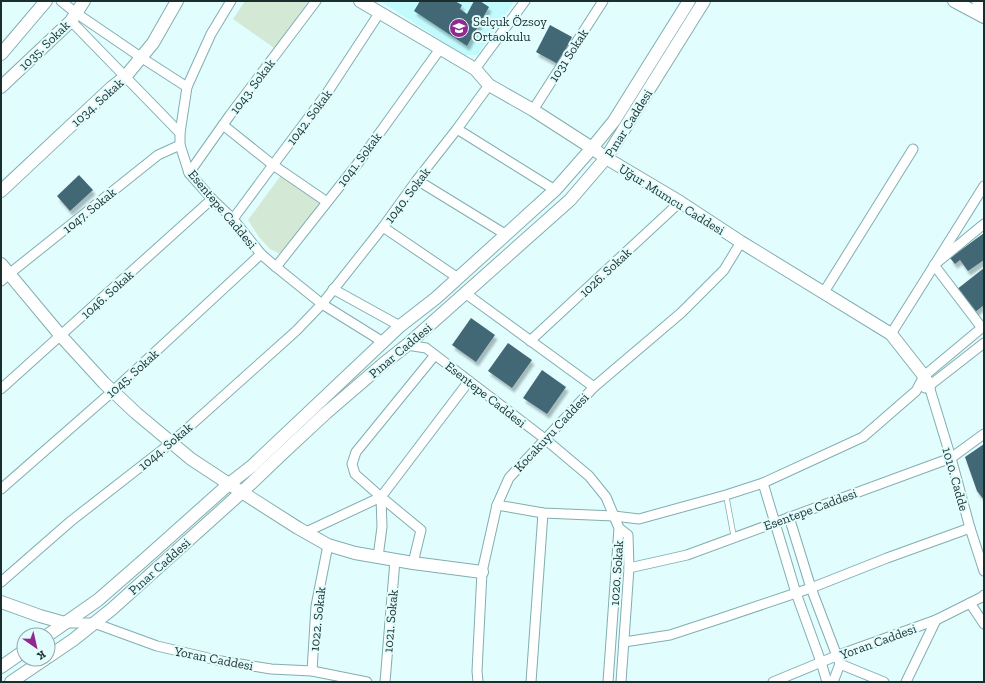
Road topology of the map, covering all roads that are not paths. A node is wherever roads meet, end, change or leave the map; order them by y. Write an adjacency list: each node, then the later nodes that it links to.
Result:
1 (46, 1): 19 (main road, 1035. Sokak)
2 (62, 1): 16 (street)
3 (84, 1): 16 (main road, 1035. Sokak)
4 (177, 1): 20 (main road, 1034. Sokak)
5 (231, 1): 25 (street, Esentepe Caddesi)
6 (316, 1): 27 (street, 1043. Sokak)
7 (360, 1): 15 (main road, Uğur Mumcu Caddesi)
8 (525, 1): 21 (street)
9 (603, 1): 26 (street, 1031 Sokak)
10 (689, 1): 31 (main road, Pınar Caddesi)
11 (704, 1): 33 (main road, Pınar Caddesi)
12 (954, 1): 17 (main road)
13 (978, 1): 14 (main road)
14 (984, 4)
15 (380, 12): 18 (main road, Uğur Mumcu Caddesi); 34 (street, 1042. Sokak)
16 (74, 17): 20 (street); 22 (street); 24 (main road, 1035. Sokak)
17 (984, 17)
18 (440, 49): 21 (main road, Uğur Mumcu Caddesi); 41 (street, 1041. Sokak)
19 (1, 54)
20 (142, 58): 22 (main road, 1034. Sokak); 25 (street)
21 (475, 69): 23 (main road, Uğur Mumcu Caddesi)
22 (125, 77): 29 (street); 39 (main road, 1034. Sokak)
23 (489, 85): 26 (main road, Uğur Mumcu Caddesi); 28 (street, 1040. Sokak)
24 (1, 87)
25 (187, 87): 29 (street, Esentepe Caddesi)
26 (532, 110): 31 (main road, Uğur Mumcu Caddesi)
27 (223, 125): 34 (street); 35 (street, 1043. Sokak)
28 (457, 129): 36 (street, 1040. Sokak); 38 (street)
29 (180, 133): 30 (street, Esentepe Caddesi)
30 (180, 145): 35 (street, Esentepe Caddesi); 52 (street, 1047. Sokak)
31 (592, 148): 33 (main road, Uğur Mumcu Caddesi); 38 (main road, Pınar Caddesi)
32 (913, 149): 55 (street)
33 (606, 158): 42 (main road, Uğur Mumcu Caddesi); 56 (main road, Pınar Caddesi)
34 (273, 165): 41 (street); 43 (street, 1042. Sokak)
35 (189, 173): 40 (street, Esentepe Caddesi)
36 (417, 180): 45 (street, 1040. Sokak); 46 (street)
37 (984, 186): 50 (street)
38 (555, 190): 46 (main road, Pınar Caddesi)
39 (1, 191)
40 (212, 199): 43 (street, Esentepe Caddesi); 61 (street, 1046. Sokak)
41 (327, 202): 51 (street, 1041. Sokak)
42 (680, 202): 47 (main road, Uğur Mumcu Caddesi); 62 (street, 1026. Sokak)
43 (233, 219): 48 (street, Esentepe Caddesi)
44 (984, 224): 50 (street)
45 (383, 227): 53 (street); 54 (street, 1040. Sokak)
46 (505, 234): 53 (main road, Pınar Caddesi)
47 (741, 242): 55 (main road, Uğur Mumcu Caddesi); 69 (street, Kocakuyu Caddesi)
48 (262, 254): 51 (street, Esentepe Caddesi); 71 (street, 1045. Sokak)
49 (1, 264): 52 (main road)
50 (934, 265): 59 (street); 60 (street)
51 (276, 267): 57 (street, Esentepe Caddesi)
52 (5, 278): 61 (main road)
53 (458, 278): 58 (main road, Pınar Caddesi)
54 (333, 290): 57 (street, 1040. Sokak); 58 (street)
55 (824, 292): 60 (main road, Uğur Mumcu Caddesi)
56 (465, 293): 62 (street); 65 (main road, Pınar Caddesi)
57 (322, 304): 63 (street, Esentepe Caddesi); 74 (street, 1044. Sokak)
58 (400, 326): 63 (main road, Pınar Caddesi); 65 (main road)
59 (983, 327): 68 (street)
60 (891, 334): 68 (main road, Uğur Mumcu Caddesi)
61 (61, 336): 70 (street, 1046. Sokak); 71 (main road)
62 (530, 341): 69 (street)
63 (383, 342): 65 (main road); 77 (main road, Pınar Caddesi)
64 (984, 343): 68 (street)
65 (407, 345): 66 (street, Esentepe Caddesi); 79 (main road, Pınar Caddesi)
66 (435, 355): 67 (street, Esentepe Caddesi); 81 (street)
67 (469, 381): 73 (street, Esentepe Caddesi); 81 (street)
68 (926, 381): 75 (street, 1010. Cadde); 76 (street)
69 (594, 387): 73 (street, Kocakuyu Caddesi)
70 (1, 389)
71 (113, 391): 74 (main road); 78 (street, 1045. Sokak)
72 (984, 434): 75 (street, Esentepe Caddesi)
73 (545, 439): 82 (street, Kocakuyu Caddesi); 84 (street, Esentepe Caddesi)
74 (171, 443): 77 (main road); 98 (street, 1044. Sokak)
75 (951, 458): 85 (street, Esentepe Caddesi); 88 (street, 1010. Cadde)
76 (763, 483): 80 (street); 86 (street)
77 (229, 484): 79 (main road); 106 (main road, Pınar Caddesi)
78 (1, 489)
79 (242, 492): 89 (main road); 105 (main road, Pınar Caddesi)
80 (726, 495): 84 (street); 90 (lane)
81 (381, 496): 89 (street); 92 (street); 94 (street)
82 (497, 505): 83 (street); 96 (street, Kocakuyu Caddesi)
83 (542, 513): 84 (street); 121 (street)
84 (614, 516): 87 (street, Esentepe Caddesi)
85 (789, 517): 86 (street, Esentepe Caddesi); 99 (street)
86 (775, 522): 90 (street, Esentepe Caddesi); 100 (street)
87 (619, 528): 95 (street, 1020. Sokak); 122 (street, 1020. Sokak)
88 (970, 528): 97 (street, 1010. Cadde); 99 (street)
89 (306, 532): 91 (main road)
90 (734, 538): 95 (street, Esentepe Caddesi)
91 (328, 545): 92 (main road); 116 (street, 1022. Sokak)
92 (378, 557): 93 (main road)
93 (395, 560): 94 (main road); 119 (street, 1021. Sokak)
94 (413, 564): 96 (main road)
95 (629, 568): 109 (street, 1020. Sokak)
96 (482, 572): 120 (street, Kocakuyu Caddesi)
97 (984, 572)
98 (1, 582)
99 (811, 588): 100 (street); 112 (street)
100 (796, 593): 109 (street); 113 (street)
101 (983, 596): 103 (street, Yoran Caddesi)
102 (1, 602): 106 (main road)
103 (970, 603): 104 (street, Yoran Caddesi); 107 (street)
104 (936, 620): 112 (street, Yoran Caddesi); 128 (street)
105 (94, 622): 106 (street, Yoran Caddesi); 110 (main road, Pınar Caddesi); 116 (street, Yoran Caddesi)
106 (65, 623): 108 (main road, Pınar Caddesi)
107 (984, 624)
108 (56, 629)
109 (624, 642): 123 (street, 1020. Sokak)
110 (56, 652)
111 (16, 657): 114 (main road)
112 (838, 660): 113 (street, Yoran Caddesi); 126 (street); 127 (street)
113 (821, 662): 124 (street, Yoran Caddesi); 125 (street)
114 (1, 667)
115 (33, 667): 117 (main road)
116 (312, 671): 118 (street, Yoran Caddesi)
117 (11, 682)
118 (367, 682)
119 (385, 682)
120 (478, 682)
121 (531, 682)
122 (608, 682)
123 (621, 682)
124 (773, 682)
125 (827, 682)
126 (833, 682)
127 (884, 682)
128 (906, 682)

